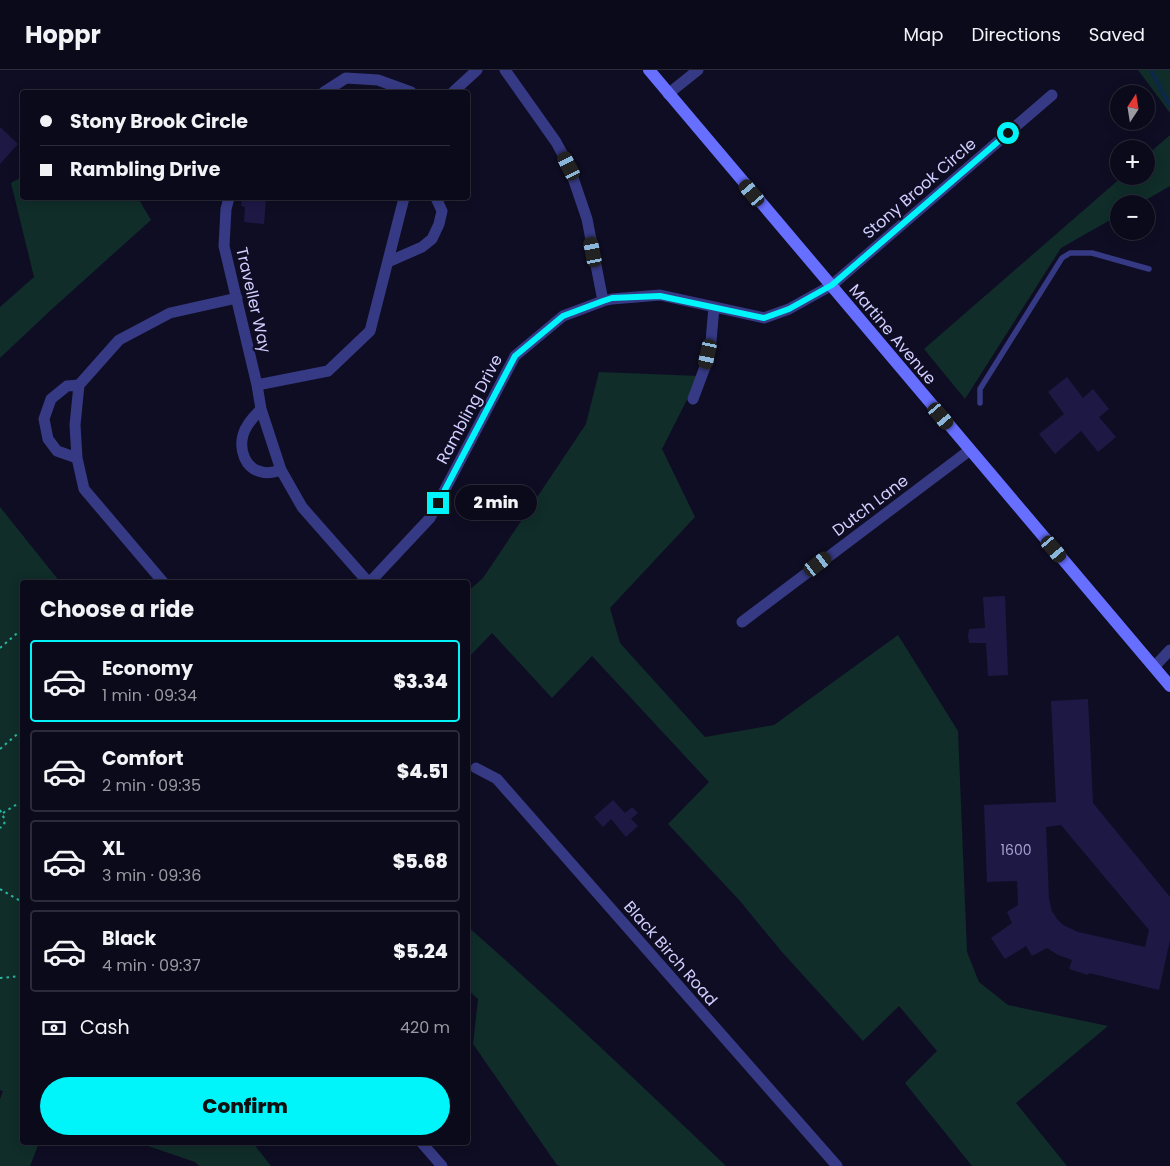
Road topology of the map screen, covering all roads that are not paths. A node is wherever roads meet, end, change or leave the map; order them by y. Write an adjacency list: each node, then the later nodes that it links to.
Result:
1 (477, 70): 7 (street)
2 (505, 70): 17 (street)
3 (649, 70): 8 (main road, Martine Avenue)
4 (698, 70): 8 (street)
5 (327, 90): 6 (street)
6 (406, 90)
7 (455, 90)
8 (668, 94): 15 (main road, Martine Avenue)
9 (1052, 95): 15 (street, Stony Brook Circle)
10 (229, 200): 16 (street, Traveller Way)
11 (404, 200): 13 (street)
12 (437, 200): 13 (street)
13 (388, 262): 20 (street)
14 (1149, 269): 22 (lane)
15 (830, 286): 18 (street, Rambling Drive); 24 (main road, Martine Avenue)
16 (237, 298): 19 (street); 20 (street, Traveller Way)
17 (603, 301): 18 (street, Rambling Drive); 29 (street, Rambling Drive)
18 (714, 307): 21 (street)
19 (79, 385): 25 (street); 25 (street)
20 (257, 385): 23 (street, Traveller Way)
21 (693, 399)
22 (980, 404)
23 (261, 410): 26 (street, Traveller Way); 26 (street)
24 (970, 450): 30 (street, Dutch Lane); 32 (main road, Martine Avenue)
25 (77, 458): 27 (street)
26 (281, 470): 28 (street, Traveller Way)
27 (160, 580)
28 (367, 580)
29 (371, 580)
30 (742, 622)
31 (1170, 650): 32 (street)
32 (1154, 667): 33 (main road, Martine Avenue)
33 (1170, 686)
34 (476, 768): 37 (street, Black Birch Road)
35 (424, 1145): 36 (street)
36 (442, 1166)
37 (837, 1166)

